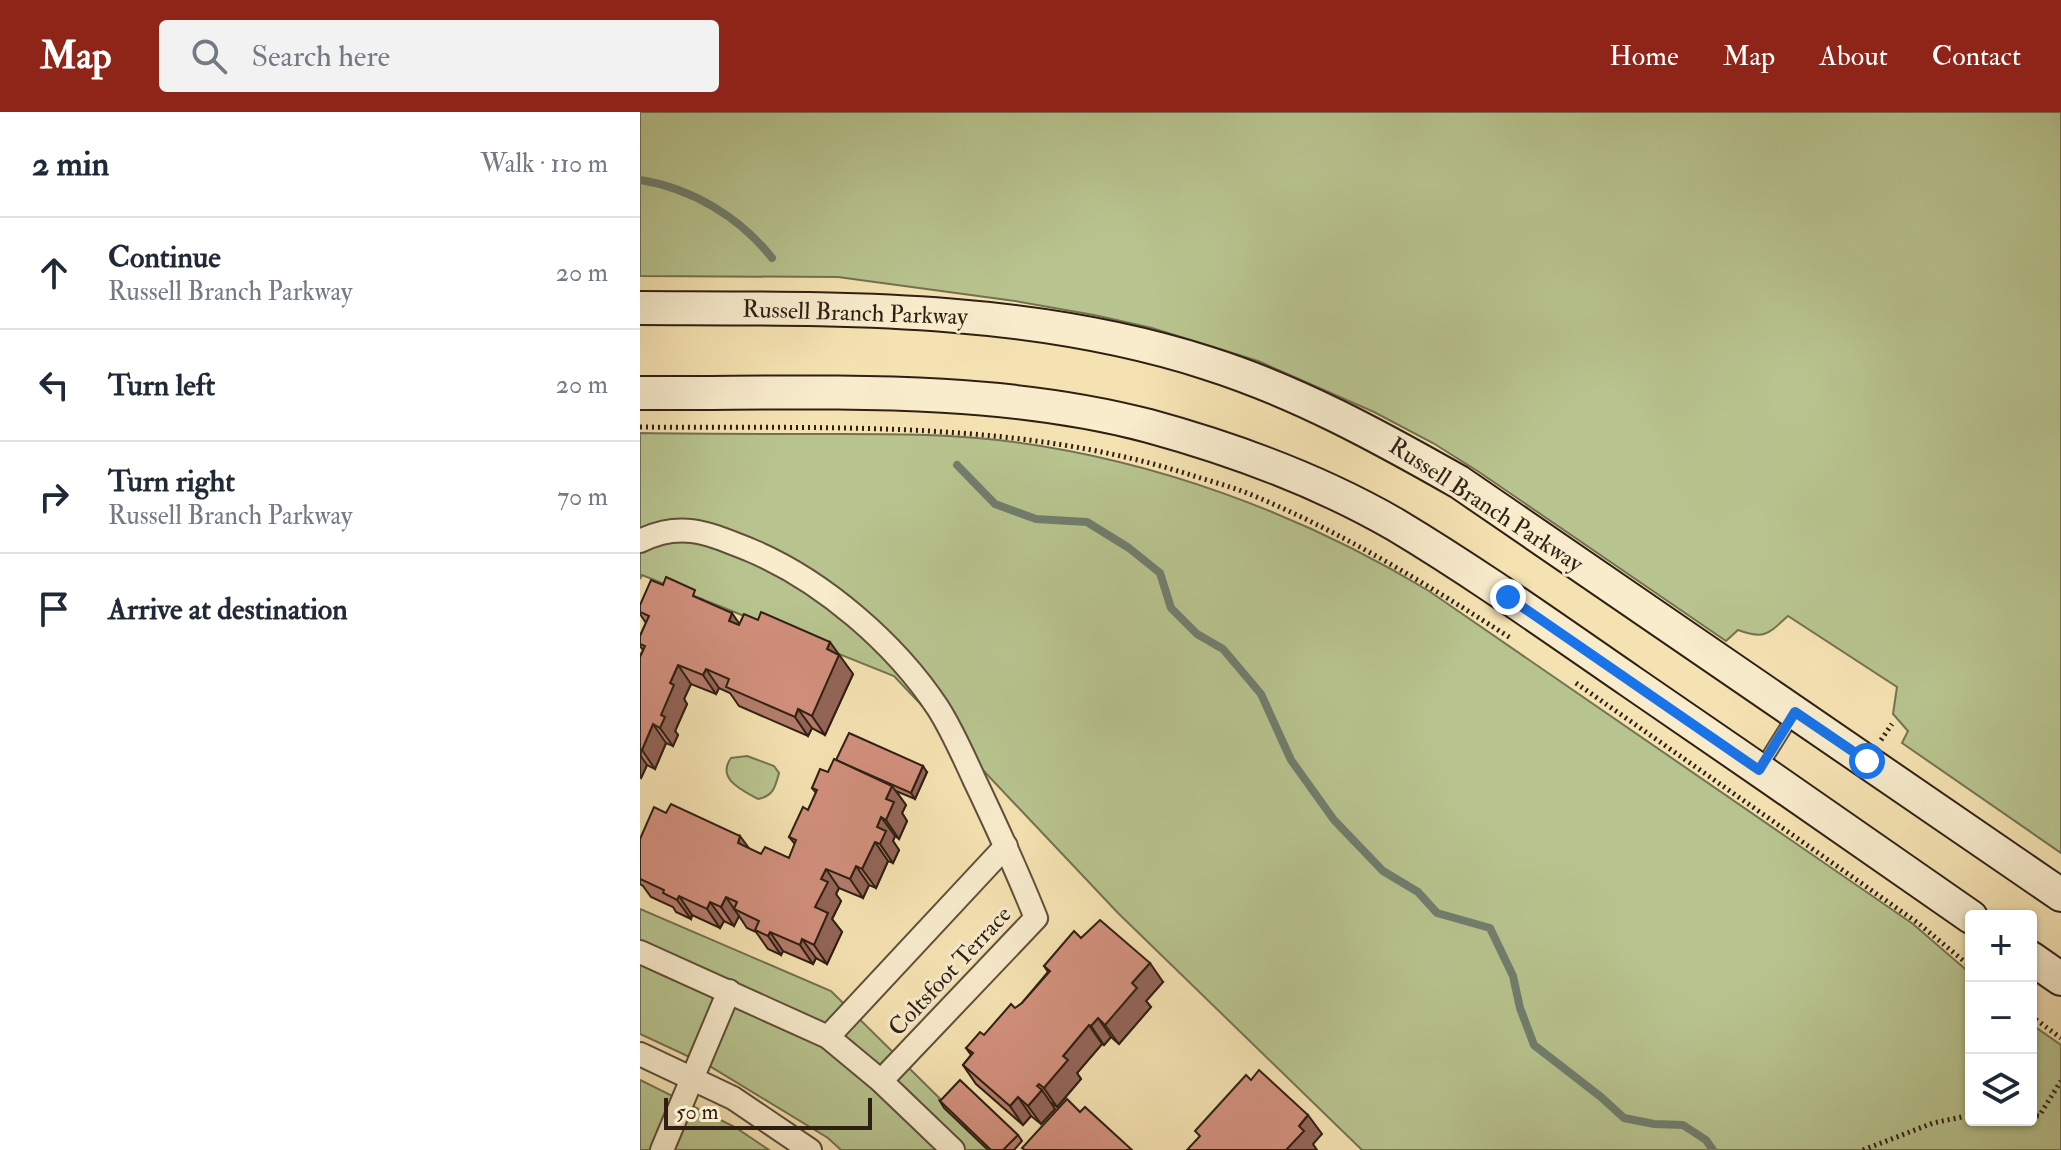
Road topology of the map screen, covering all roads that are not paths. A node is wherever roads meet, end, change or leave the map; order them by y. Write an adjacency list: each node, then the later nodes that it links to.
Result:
1 (640, 308): 4 (main road, Russell Branch Parkway)
2 (640, 393): 5 (main road)
3 (640, 541): 6 (street, Coltsfoot Terrace)
4 (1795, 712): 5 (lane); 7 (main road, Russell Branch Parkway)
5 (1759, 770): 8 (main road)
6 (1006, 846): 13 (street, Coltsfoot Terrace); 16 (street, Coltsfoot Terrace)
7 (2061, 895)
8 (1965, 913)
9 (640, 952): 12 (street)
10 (2037, 962): 11 (main road)
11 (2061, 979)
12 (729, 991): 13 (street); 15 (street)
13 (828, 1037): 16 (street)
14 (640, 1054): 15 (street)
15 (691, 1078): 17 (street); 18 (street)
16 (881, 1081): 19 (street)
17 (662, 1150)
18 (810, 1150)
19 (953, 1150)

